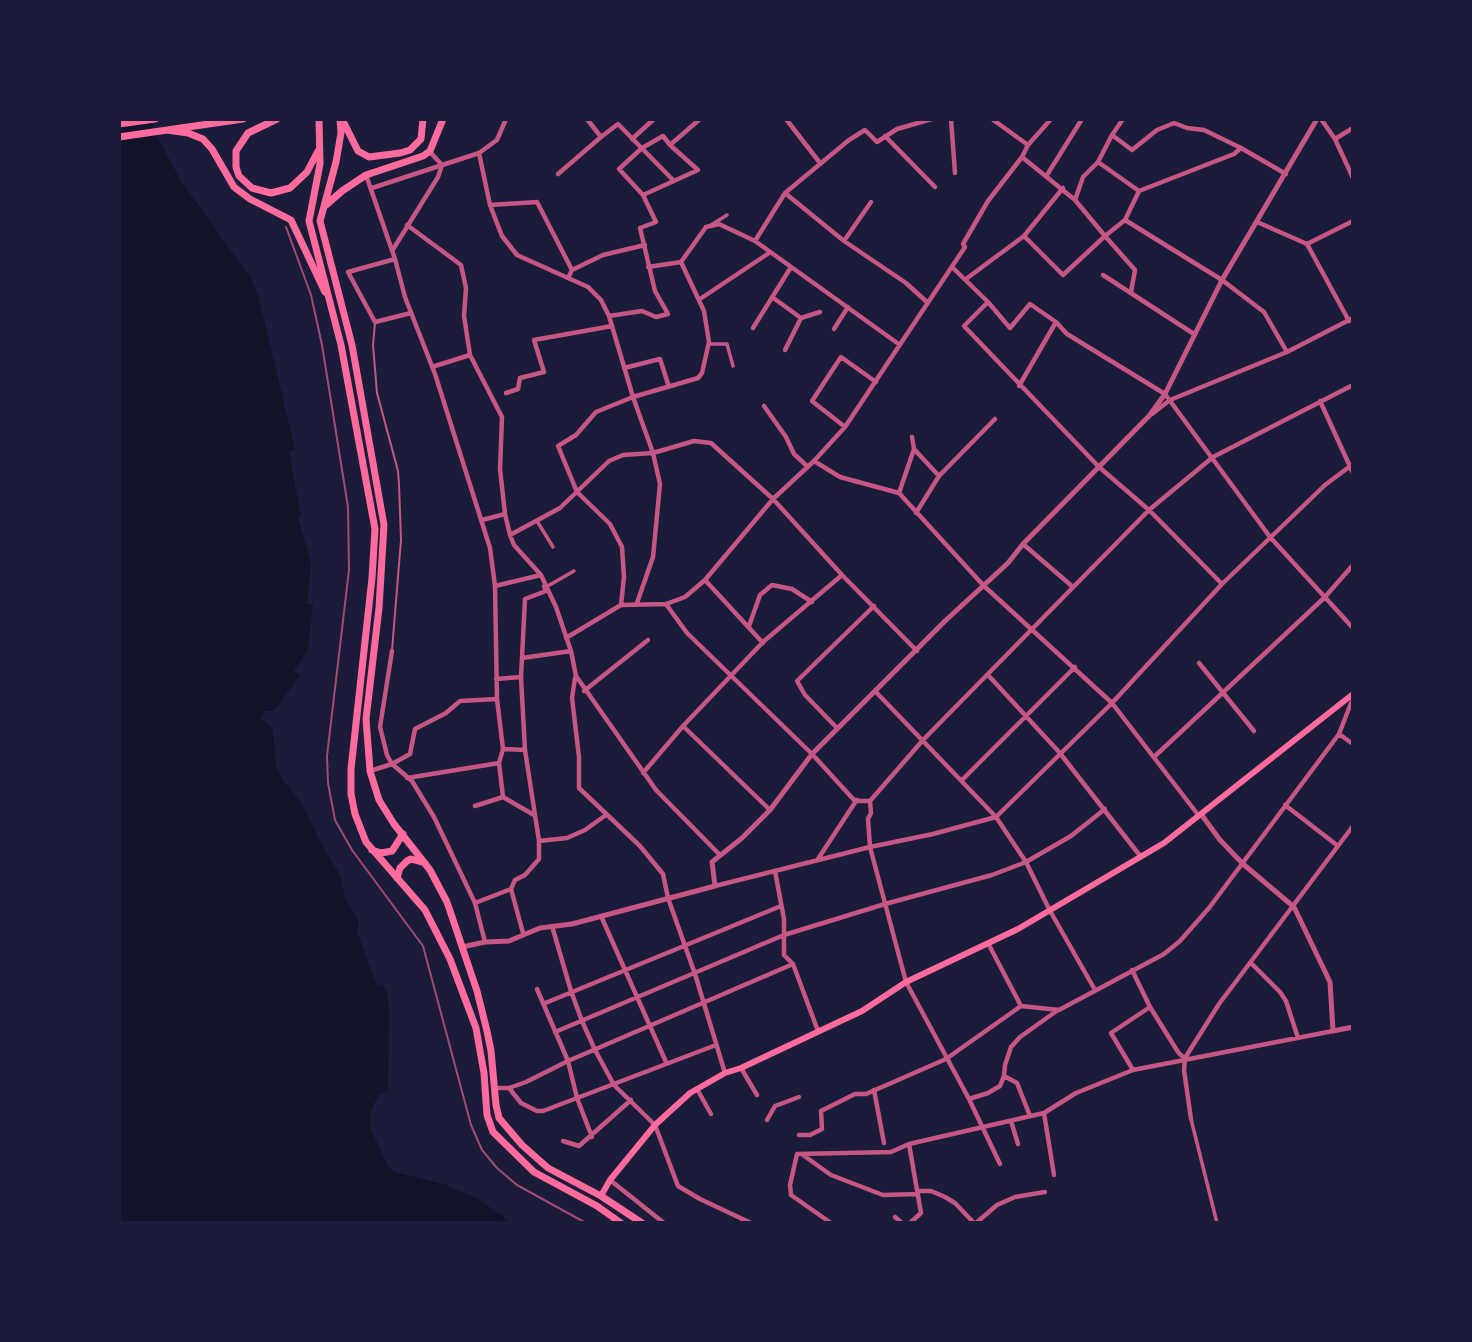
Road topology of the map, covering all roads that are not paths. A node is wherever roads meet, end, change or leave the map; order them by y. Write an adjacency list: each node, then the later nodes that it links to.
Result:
1 (155, 119): 21 (main road)
2 (243, 119): 23 (main road)
3 (277, 119): 32 (main road)
4 (319, 119): 32 (main road)
5 (341, 119): 6 (main road); 57 (main road)
6 (423, 119)
7 (443, 119): 35 (main road)
8 (506, 119): 36 (street)
9 (587, 119): 27 (street)
10 (654, 119): 28 (street)
11 (700, 119): 30 (street)
12 (786, 119): 39 (street)
13 (932, 119): 20 (street)
14 (951, 119): 41 (street)
15 (992, 119): 31 (street)
16 (1051, 119): 31 (street)
17 (1082, 119): 45 (street)
18 (1123, 119): 24 (street)
19 (1319, 119): 29 (street); 43 (street)
20 (910, 121): 25 (street)
21 (119, 124)
22 (1353, 128): 29 (street)
23 (167, 130): 26 (main road); 86 (main road)
24 (1112, 135): 34 (street); 38 (street)
25 (885, 136): 39 (street); 48 (street)
26 (119, 137)
27 (601, 137): 28 (street); 42 (street)
28 (632, 139): 33 (street)
29 (1335, 139): 46 (street)
30 (670, 145): 33 (street); 47 (street)
31 (1028, 145): 37 (street)
32 (320, 148): 86 (main road)
33 (642, 148): 47 (street); 53 (street)
34 (1241, 148): 43 (street); 51 (street)
35 (430, 151): 40 (street); 44 (main road)
36 (479, 153): 40 (street); 56 (street)
37 (1022, 157): 45 (street); 76 (street)
38 (1098, 162): 51 (street); 54 (street)
39 (820, 163): 52 (street)
40 (442, 165): 49 (street); 62 (street)
41 (955, 173)
42 (558, 174)
43 (1286, 174): 61 (street)
44 (366, 175): 49 (street); 57 (main road)
45 (1047, 175): 50 (street)
46 (1353, 178)
47 (674, 181): 53 (street)
48 (935, 187)
49 (372, 188): 70 (street)
50 (1063, 188): 54 (street); 64 (street)
51 (1139, 191): 59 (street)
52 (785, 193): 66 (street); 67 (street)
53 (643, 195): 69 (street)
54 (1075, 200): 65 (street)
55 (871, 202): 67 (street)
56 (490, 205): 77 (street); 79 (street)
57 (323, 208): 196 (main road)
58 (727, 215): 63 (street)
59 (1125, 220): 65 (street); 81 (street)
60 (1353, 221): 68 (street)
61 (1257, 222): 68 (street); 81 (street)
62 (407, 225): 70 (street); 104 (street)
63 (707, 227): 66 (street); 73 (street)
64 (1024, 236): 65 (street); 80 (street)
65 (1105, 236): 82 (street)
66 (755, 241): 71 (street)
67 (844, 241): 87 (street)
68 (1307, 244): 93 (street)
69 (645, 245): 74 (street); 77 (street)
70 (391, 251): 72 (street)
71 (769, 252): 75 (street); 84 (street)
72 (395, 259): 90 (street); 94 (street)
73 (681, 262): 74 (street); 84 (street)
74 (648, 267): 91 (street)
75 (791, 267): 83 (street); 88 (street)
76 (952, 267): 80 (street); 87 (street)
77 (572, 270): 79 (street)
78 (1103, 275): 82 (street)
79 (568, 278): 91 (street)
80 (966, 279): 85 (street)
81 (1222, 280): 99 (street); 103 (street)
82 (1130, 292): 99 (street)
83 (772, 297): 92 (street); 97 (street)
84 (700, 299): 100 (street)
85 (988, 302): 95 (street); 110 (street)
86 (332, 303): 215 (main road)
87 (928, 303): 101 (street)
88 (848, 307): 98 (street); 101 (street)
89 (820, 312): 92 (street)
90 (411, 313): 94 (street); 106 (street)
91 (609, 316): 96 (street)
92 (801, 318): 102 (street)
93 (1351, 320): 103 (street)
94 (375, 322): 165 (lane)
95 (1056, 322): 110 (street); 113 (street)
96 (612, 327): 107 (street); 112 (street)
97 (753, 328)
98 (834, 329)
99 (1194, 334): 113 (street)
100 (709, 344): 105 (street); 111 (street)
101 (900, 345): 108 (street)
102 (785, 350)
103 (1287, 352): 115 (street)
104 (470, 355): 106 (street); 136 (street)
105 (733, 366)
106 (432, 367): 137 (street)
107 (624, 368): 111 (street); 114 (street)
108 (877, 382): 120 (street); 120 (street)
109 (1353, 385): 116 (street)
110 (1019, 386): 128 (street)
111 (669, 387): 114 (street)
112 (506, 393)
113 (1165, 394): 115 (street); 118 (street)
114 (633, 397): 123 (street); 131 (street)
115 (1170, 400): 118 (street); 124 (street)
116 (1320, 401): 124 (street); 126 (street)
117 (764, 406): 127 (street)
118 (1149, 416): 128 (street)
119 (995, 419): 130 (street)
120 (845, 427): 125 (street)
121 (912, 437): 122 (street)
122 (914, 449): 130 (street); 132 (street)
123 (653, 453): 131 (street); 133 (street); 155 (street)
124 (1213, 457): 134 (street); 140 (street)
125 (814, 461): 127 (street); 132 (street)
126 (1351, 465): 129 (street); 140 (street)
127 (808, 467): 133 (street)
128 (1099, 467): 134 (street); 141 (street)
129 (1353, 473)
130 (939, 476): 135 (street)
131 (577, 492): 138 (street); 157 (street)
132 (899, 493): 135 (street)
133 (774, 499): 146 (street); 147 (street)
134 (1149, 510): 148 (street); 152 (street)
135 (916, 513): 149 (street)
136 (505, 514): 137 (street); 139 (street)
137 (482, 520): 150 (street)
138 (537, 521): 139 (street); 142 (street)
139 (510, 535): 145 (street)
140 (1270, 537): 148 (street); 153 (street)
141 (1023, 544): 149 (street); 152 (street)
142 (553, 547)
143 (1353, 565): 153 (street)
144 (574, 571): 151 (street)
145 (541, 575): 150 (street); 151 (street); 168 (street)
146 (842, 575): 154 (street); 158 (street)
147 (705, 580): 156 (street); 159 (street)
148 (1222, 584): 181 (street)
149 (983, 585): 161 (street); 167 (street)
150 (495, 586): 175 (street)
151 (546, 587): 162 (street)
152 (1073, 587): 161 (street)
153 (1324, 598): 160 (street); 178 (street)
154 (812, 602): 159 (street); 164 (street)
155 (637, 603): 156 (street); 157 (street)
156 (666, 604): 174 (street)
157 (621, 605): 162 (street)
158 (873, 606): 167 (street); 184 (street)
159 (748, 626): 164 (street)
160 (1353, 628)
161 (1032, 629): 170 (street); 171 (street)
162 (566, 638): 166 (street)
163 (648, 640): 176 (street)
164 (762, 643): 174 (street)
165 (392, 651): 195 (street)
166 (570, 651): 168 (street); 172 (street)
167 (917, 651): 177 (street)
168 (522, 658): 173 (street)
169 (1199, 663): 178 (street)
170 (1075, 667): 181 (street); 182 (street)
171 (988, 675): 182 (street); 187 (street)
172 (576, 676): 176 (street); 207 (street)
173 (521, 677): 175 (street); 190 (street)
174 (730, 677): 183 (street); 192 (street)
175 (496, 679): 180 (street)
176 (584, 691): 197 (street)
177 (875, 691): 184 (street); 187 (street)
178 (1222, 691): 185 (street); 193 (street)
179 (1353, 696): 186 (street); 208 (main road)
180 (497, 699): 189 (street); 195 (street)
181 (1112, 703): 191 (street); 193 (street)
182 (1026, 717): 191 (street); 199 (street)
183 (683, 726): 197 (street); 205 (street)
184 (837, 728): 192 (street)
185 (1254, 731)
186 (1339, 734): 188 (street); 202 (street)
187 (923, 740): 199 (street); 201 (street)
188 (1353, 744)
189 (503, 749): 190 (street); 194 (street)
190 (525, 750): 206 (street)
191 (1059, 752): 204 (street); 209 (street)
192 (812, 754): 201 (street); 205 (street)
193 (1154, 757): 208 (street)
194 (499, 763): 198 (street); 200 (street)
195 (392, 764): 196 (street); 198 (street)
196 (370, 771): 211 (main road)
197 (643, 773): 216 (street)
198 (407, 778): 227 (street)
199 (962, 780): 209 (street)
200 (503, 797): 203 (street); 206 (street)
201 (870, 801): 214 (street); 218 (street)
202 (1285, 805): 213 (street); 221 (street)
203 (475, 806)
204 (1105, 809): 217 (street); 219 (street)
205 (770, 810): 216 (street)
206 (534, 815): 212 (street)
207 (606, 815): 212 (street); 226 (street)
208 (1200, 815): 217 (main road); 221 (street)
209 (996, 817): 214 (street); 219 (street)
210 (1353, 826): 213 (street)
211 (403, 834): 215 (main road); 220 (main road)
212 (539, 841): 225 (street)
213 (1338, 846): 230 (street)
214 (870, 847): 218 (street); 228 (street)
215 (371, 850): 223 (main road)
216 (720, 855): 224 (street)
217 (1141, 857): 231 (main road)
218 (818, 860): 222 (street)
219 (1026, 862): 228 (street); 231 (street)
220 (425, 863): 223 (main road); 239 (main road)
221 (1243, 864): 230 (street); 243 (street)
222 (775, 871): 224 (street); 229 (street)
223 (397, 878): 303 (main road)
224 (715, 886): 226 (street)
225 (511, 889): 227 (street); 234 (street)
226 (668, 898): 232 (street); 237 (street)
227 (475, 903): 236 (street)
228 (885, 904): 235 (street); 245 (street)
229 (781, 906): 235 (street); 237 (street)
230 (1294, 906): 240 (street); 258 (street)
231 (1049, 909): 238 (main road); 247 (street)
232 (601, 916): 233 (street); 242 (street)
233 (552, 925): 234 (street); 248 (street)
234 (523, 933): 236 (street)
235 (783, 935): 241 (street); 244 (street)
236 (485, 942): 239 (street)
237 (684, 944): 242 (street); 244 (street)
238 (989, 944): 245 (main road); 252 (street)
239 (462, 947): 273 (main road)
240 (1251, 963): 261 (street); 264 (street)
241 (793, 964): 250 (street); 260 (street)
242 (625, 969): 248 (street); 249 (street)
243 (1132, 970): 247 (street); 253 (street)
244 (695, 974): 249 (street); 250 (street)
245 (906, 982): 260 (main road); 265 (street)
246 (537, 989): 251 (street)
247 (1095, 990): 254 (street)
248 (571, 991): 251 (street); 255 (street)
249 (638, 996): 255 (street); 256 (street)
250 (702, 1003): 256 (street); 262 (street)
251 (543, 1004): 259 (street)
252 (1021, 1006): 254 (street); 265 (street)
253 (1150, 1007): 264 (street); 269 (street)
254 (1059, 1010): 271 (street)
255 (582, 1021): 259 (street); 263 (street)
256 (649, 1027): 263 (street); 267 (street)
257 (1353, 1027): 258 (street)
258 (1333, 1031): 261 (street)
259 (555, 1032): 266 (street)
260 (819, 1032): 268 (main road)
261 (1298, 1038): 264 (street)
262 (716, 1045): 267 (street); 270 (street)
263 (595, 1049): 266 (street); 272 (street)
264 (1185, 1058): 269 (street); 285 (street)
265 (946, 1059): 276 (street); 280 (street)
266 (568, 1061): 274 (street); 279 (street)
267 (666, 1062): 272 (street)
268 (741, 1068): 270 (main road); 277 (street)
269 (1133, 1070): 282 (street)
270 (725, 1073): 275 (main road)
271 (1004, 1076): 280 (street); 284 (street)
272 (614, 1085): 279 (street); 281 (street)
273 (496, 1088): 274 (street); 302 (main road)
274 (509, 1088): 279 (street)
275 (696, 1089): 283 (street); 288 (main road)
276 (874, 1090): 290 (street); 293 (street)
277 (757, 1096)
278 (799, 1097): 286 (street)
279 (577, 1098): 291 (street)
280 (969, 1098): 289 (street)
281 (631, 1100): 288 (street); 291 (street)
282 (1044, 1113): 284 (street); 298 (street)
283 (711, 1114)
284 (1030, 1116): 287 (street)
285 (1191, 1119): 313 (street)
286 (767, 1120)
287 (1011, 1121): 289 (street); 295 (street)
288 (655, 1125): 299 (main road); 308 (street)
289 (984, 1129): 294 (street); 297 (street)
290 (800, 1135)
291 (592, 1137): 292 (street)
292 (563, 1141)
293 (884, 1143)
294 (908, 1144): 296 (street); 300 (street)
295 (1018, 1144)
296 (799, 1154): 300 (street); 309 (street)
297 (1000, 1164)
298 (1054, 1175)
299 (610, 1180): 302 (main road); 307 (street)
300 (917, 1192): 311 (street); 312 (street)
301 (1045, 1192): 312 (street)
302 (601, 1196): 303 (main road); 306 (main road)
303 (597, 1206): 305 (main road)
304 (895, 1217): 310 (street)
305 (621, 1223)
306 (642, 1223)
307 (664, 1223)
308 (751, 1223)
309 (831, 1223)
310 (902, 1223)
311 (910, 1223)
312 (975, 1223)
313 (1217, 1223)

